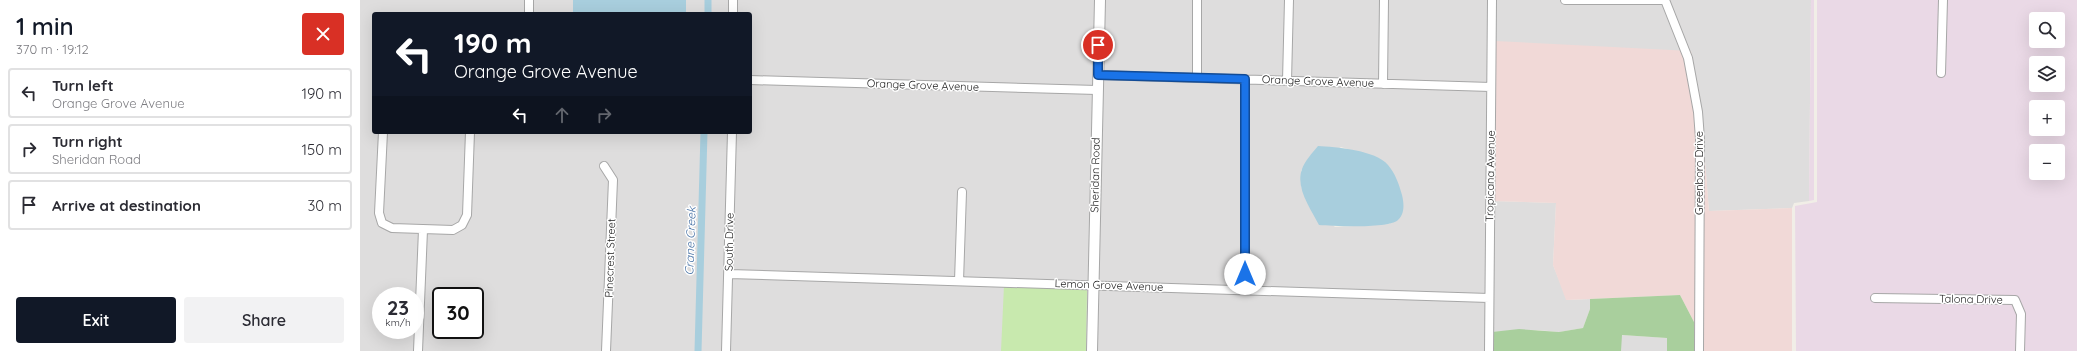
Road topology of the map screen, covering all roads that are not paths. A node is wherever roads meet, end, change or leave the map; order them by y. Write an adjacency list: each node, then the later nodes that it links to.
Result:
1 (529, 0): 11 (street)
2 (733, 0): 12 (street)
3 (1100, 0): 14 (street, Sheridan Road)
4 (1197, 0): 15 (street)
5 (1289, 0): 18 (street)
6 (1384, 0): 19 (street)
7 (1492, 0): 20 (street, Tropicana Avenue)
8 (1565, 0): 9 (street)
9 (1665, 0): 39 (street, Greenboro Drive)
10 (1944, 0): 13 (street)
11 (529, 12)
12 (733, 12)
13 (1941, 73)
14 (1098, 75): 15 (street, Orange Grove Avenue); 21 (street, Sheridan Road)
15 (1197, 77): 16 (street, Orange Grove Avenue)
16 (1245, 79): 18 (street, Orange Grove Avenue); 31 (street)
17 (752, 80): 21 (street, Orange Grove Avenue)
18 (1287, 80): 19 (street, Orange Grove Avenue)
19 (1383, 84): 20 (street, Orange Grove Avenue)
20 (1491, 87): 32 (street, Tropicana Avenue)
21 (1097, 90): 30 (street, Sheridan Road)
22 (383, 134): 27 (street)
23 (470, 134): 27 (street)
24 (732, 134): 28 (street, South Drive)
25 (604, 166): 35 (street, Pinecrest Street)
26 (962, 192): 29 (street)
27 (423, 230): 34 (street)
28 (729, 274): 29 (street, Lemon Grove Avenue); 36 (street, South Drive)
29 (959, 280): 30 (street, Lemon Grove Avenue)
30 (1093, 285): 31 (street, Lemon Grove Avenue); 37 (street, Sheridan Road)
31 (1245, 289): 32 (street, Lemon Grove Avenue)
32 (1489, 298): 38 (street, Tropicana Avenue)
33 (1875, 298): 40 (street, Talona Drive)
34 (418, 351)
35 (606, 351)
36 (726, 351)
37 (1092, 351)
38 (1489, 351)
39 (1699, 351)
40 (2020, 351)

